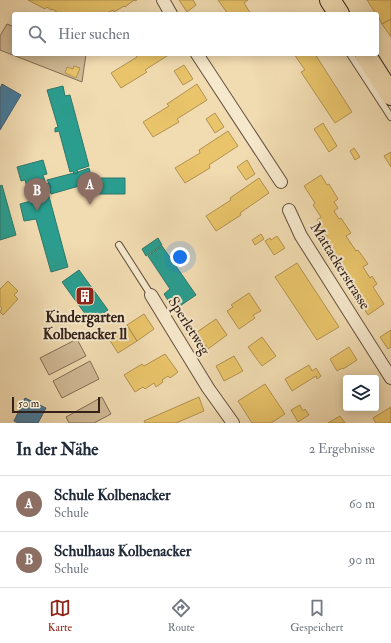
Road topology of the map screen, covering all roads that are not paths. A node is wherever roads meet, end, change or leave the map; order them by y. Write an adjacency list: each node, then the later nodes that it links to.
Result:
1 (162, 0): 2 (street)
2 (170, 12)
3 (198, 56): 8 (street)
4 (351, 56): 7 (lane)
5 (366, 56): 6 (main road)
6 (391, 95)
7 (391, 117)
8 (281, 182)
9 (289, 210): 12 (street, Mattackerstrasse)
10 (119, 245): 11 (lane, Sperletweg)
11 (151, 295): 13 (street, Sperletweg)
12 (391, 378)
13 (233, 423)

